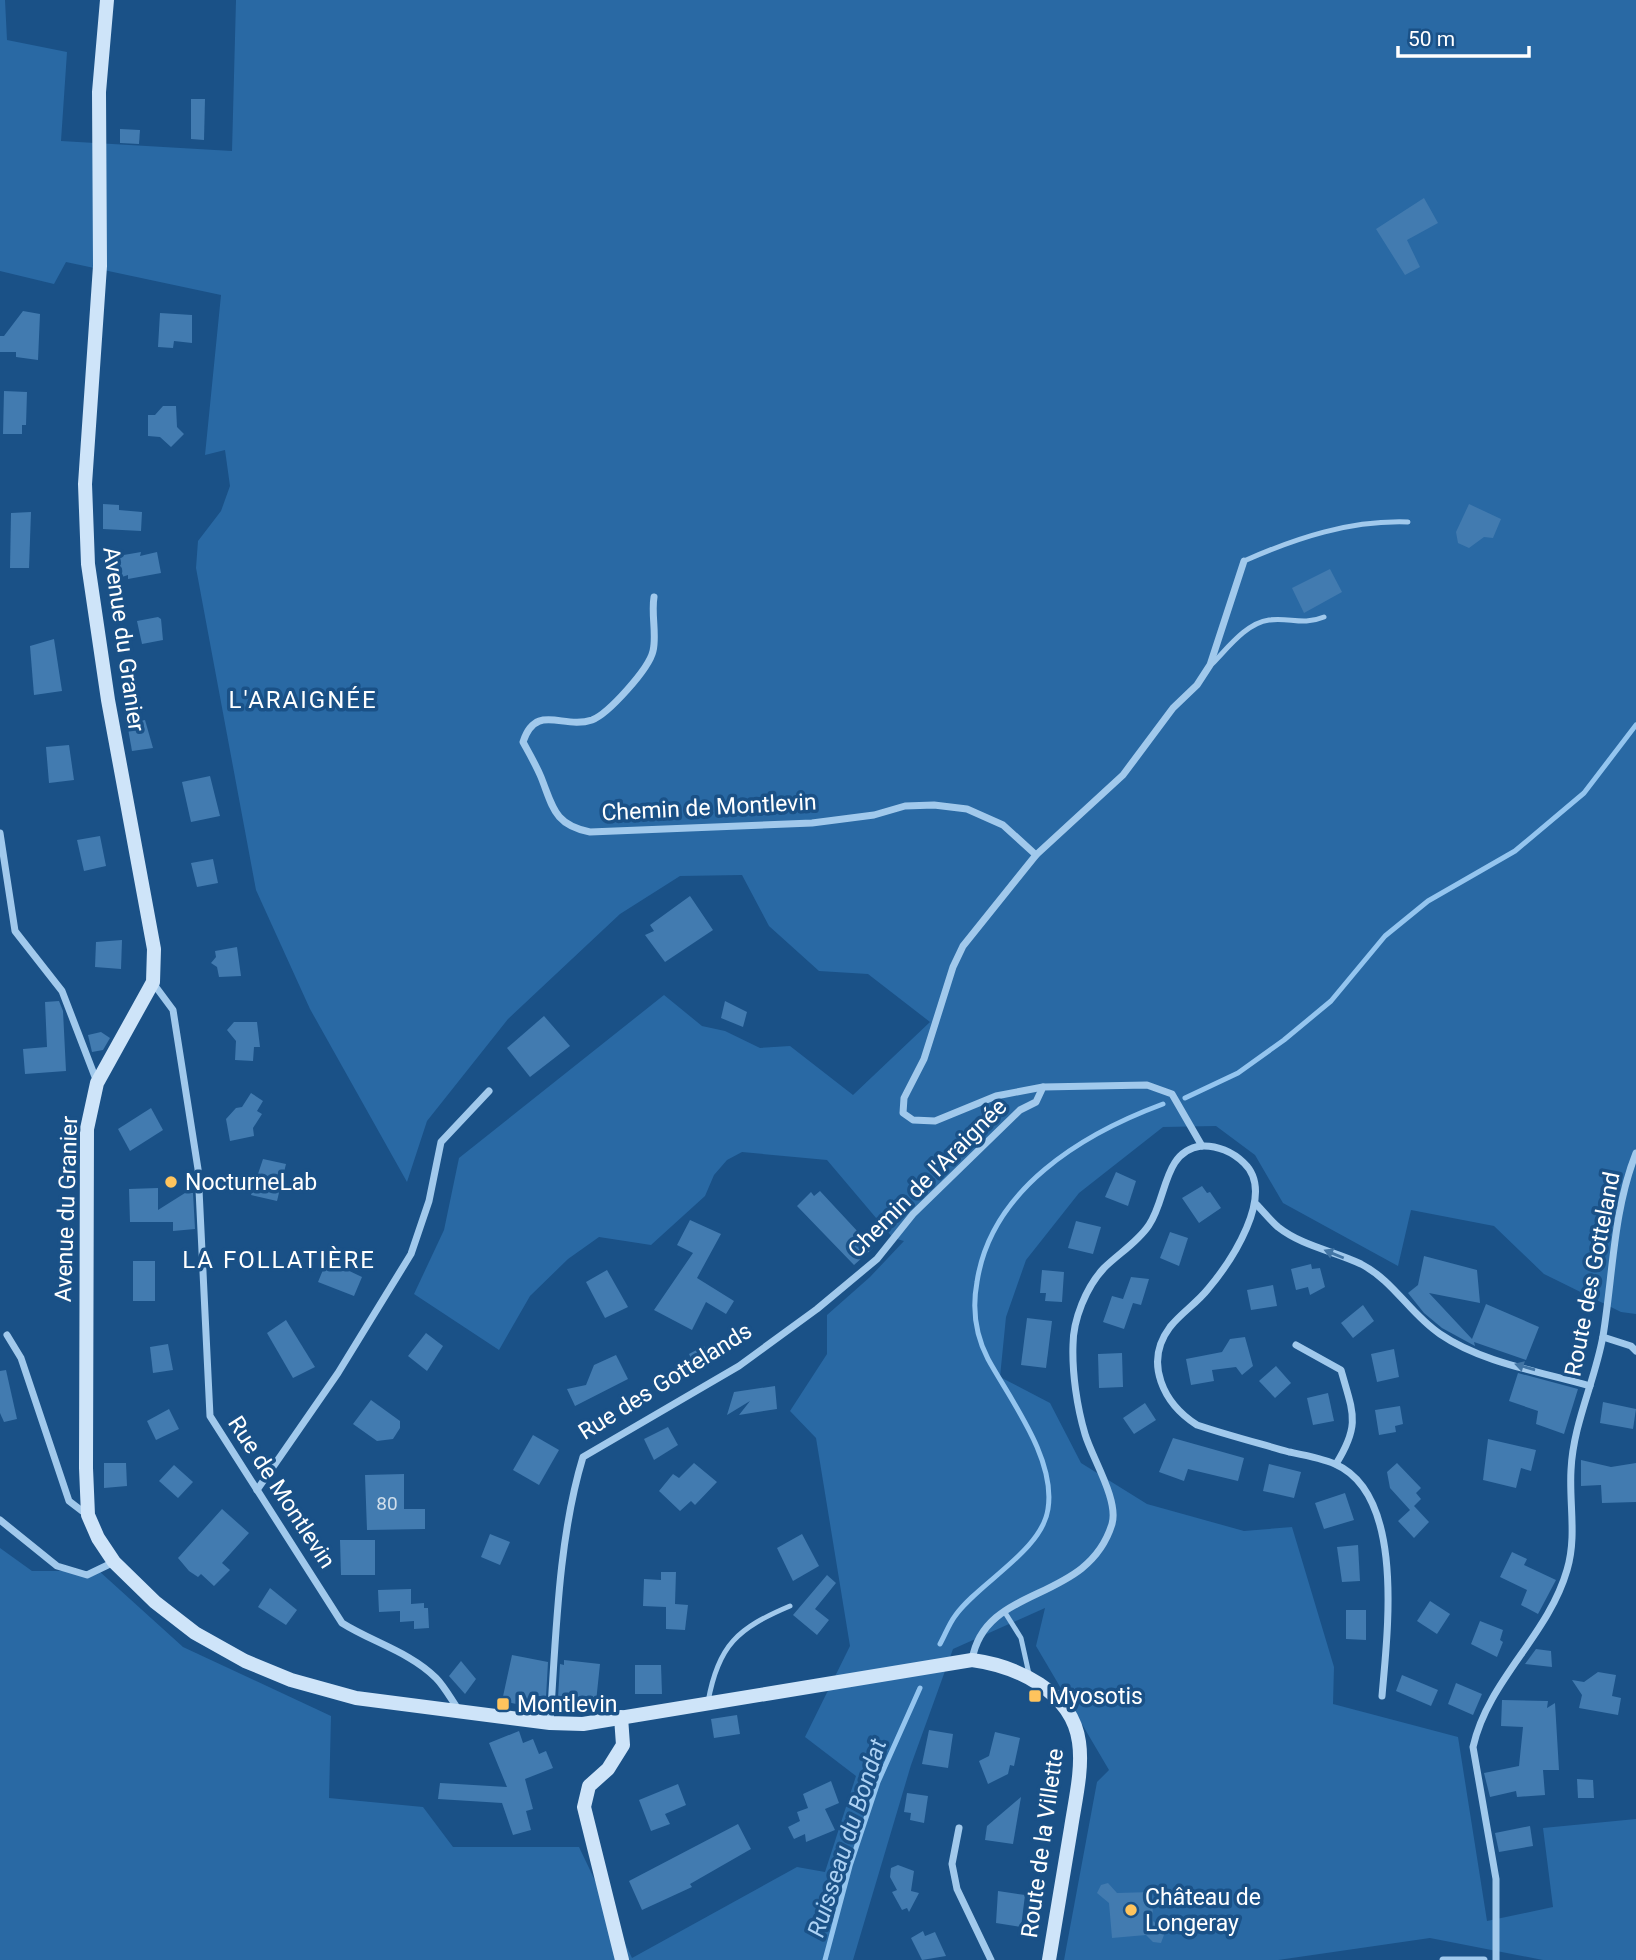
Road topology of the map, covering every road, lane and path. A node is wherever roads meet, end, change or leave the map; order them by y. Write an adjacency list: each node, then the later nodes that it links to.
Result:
1 (107, 0): 9 (main road, Avenue du Granier)
2 (1408, 522): 3 (lane)
3 (1244, 561): 6 (street)
4 (654, 597): 8 (street, Chemin de Montlevin)
5 (1324, 617): 6 (lane)
6 (1210, 665): 8 (street)
7 (0, 834): 10 (street)
8 (1036, 855): 11 (street)
9 (153, 982): 10 (main road, Avenue du Granier); 23 (street, Rue de Montlevin)
10 (97, 1083): 24 (main road, Avenue du Granier)
11 (1043, 1087): 13 (street); 16 (street, Chemin de l'Araignée)
12 (489, 1091): 23 (street)
13 (1202, 1146): 15 (street); 28 (street)
14 (1636, 1153): 18 (street, Route des Gotteland)
15 (1256, 1204): 21 (street, one-way to 15); 22 (street)
16 (817, 1309): 36 (street, Rue des Gottelands)
17 (7, 1335): 24 (street)
18 (1603, 1337): 20 (street); 21 (street, Route des Gotteland)
19 (1296, 1345): 22 (street)
20 (1636, 1351)
21 (1591, 1386): 43 (street, Route des Gotteland)
22 (1336, 1464): 32 (street)
23 (257, 1490): 34 (street, Rue de Montlevin)
24 (88, 1515): 26 (main road, Avenue du Granier)
25 (0, 1520): 26 (street)
26 (114, 1562): 34 (main road, Avenue du Granier)
27 (790, 1606): 33 (lane)
28 (1004, 1611): 29 (street); 30 (lane)
29 (972, 1660): 30 (main road, Route de la Villette); 31 (main road, Route de la Villette)
30 (1030, 1677): 40 (main road, Route de la Villette)
31 (774, 1691): 33 (main road, Avenue du Granier)
32 (1382, 1696)
33 (708, 1702): 35 (main road, Avenue du Granier)
34 (459, 1711): 36 (main road, Avenue du Granier)
35 (621, 1717): 36 (main road, Avenue du Granier); 38 (main road)
36 (550, 1723)
37 (959, 1828): 39 (street)
38 (622, 1960)
39 (991, 1960)
40 (1049, 1960)
41 (1443, 1960): 42 (street)
42 (1484, 1960)
43 (1496, 1960)

